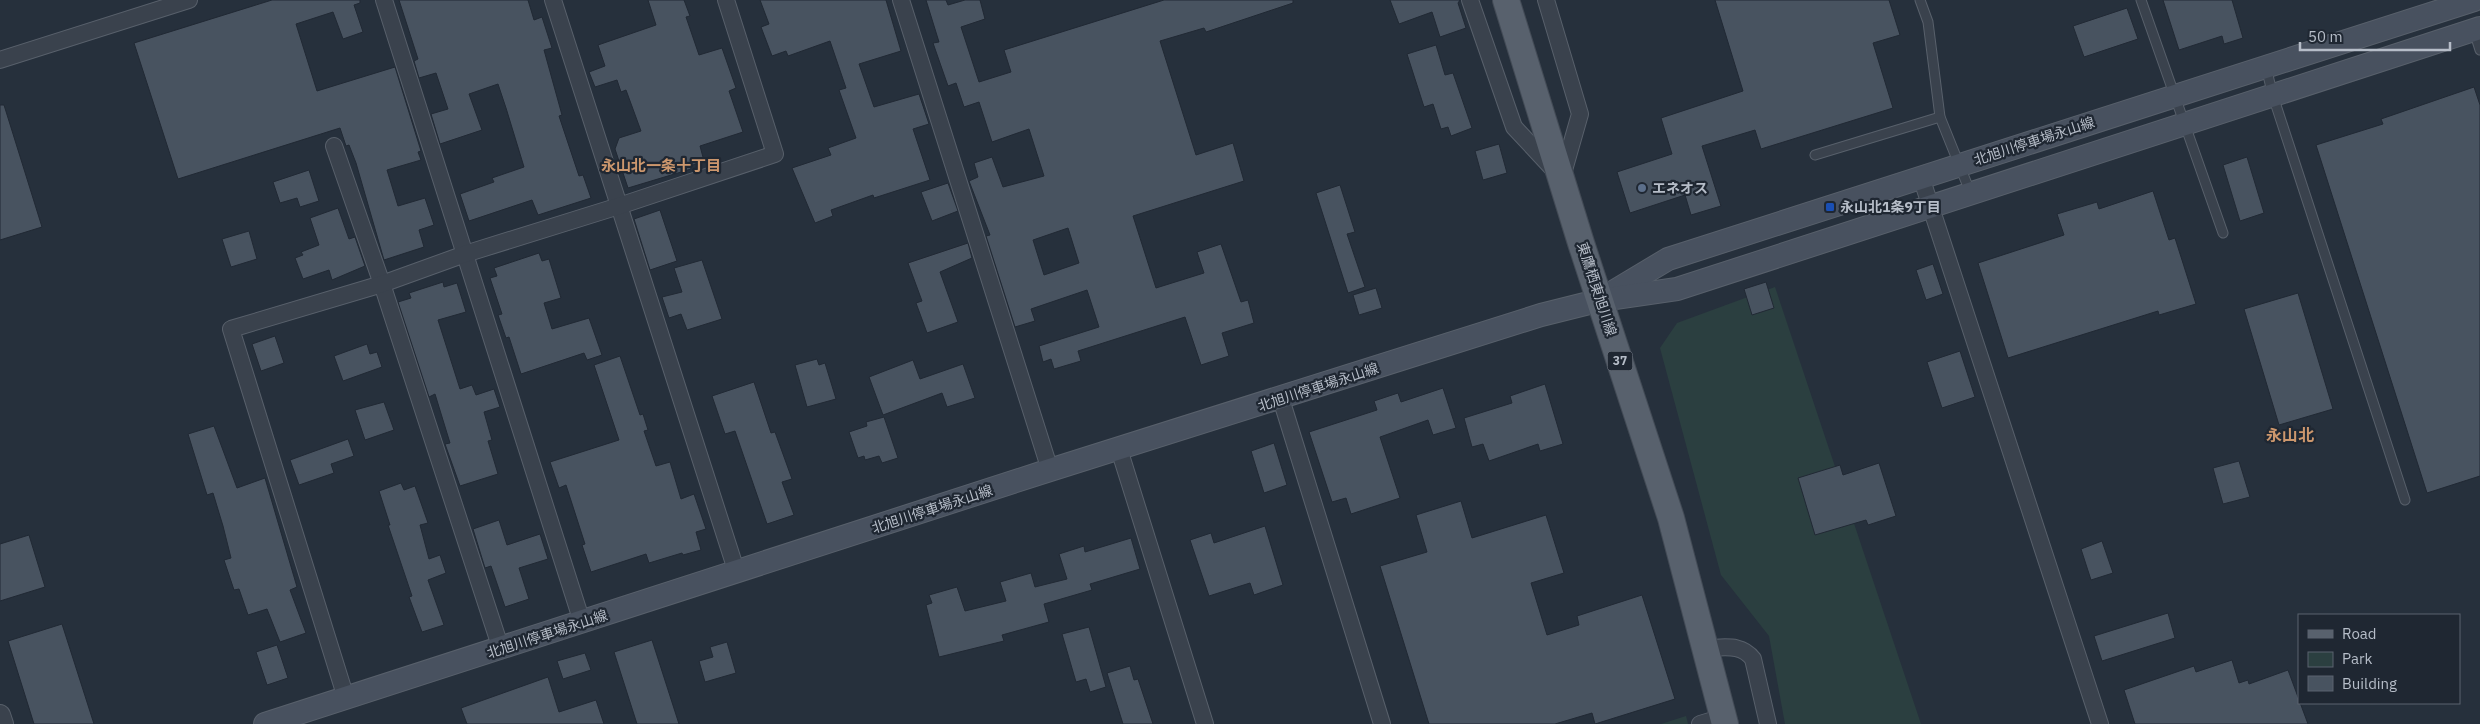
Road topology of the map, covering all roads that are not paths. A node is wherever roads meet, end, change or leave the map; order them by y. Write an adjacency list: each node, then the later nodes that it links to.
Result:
1 (189, 0): 13 (street)
2 (384, 0): 28 (street)
3 (553, 0): 25 (street)
4 (726, 0): 25 (street)
5 (901, 0): 33 (street)
6 (1470, 0): 23 (street)
7 (1506, 0): 23 (main road, 東鷹栖東旭川線 / 37)
8 (1546, 0): 23 (street)
9 (1920, 0): 17 (lane)
10 (2141, 0): 15 (lane)
11 (2474, 0): 14 (main road, 北旭川停車場永山線)
12 (2478, 36): 16 (main road, 北旭川停車場永山線)
13 (0, 60)
14 (2266, 67): 15 (main road, 北旭川停車場永山線); 16 (lane)
15 (2174, 96): 18 (lane); 21 (main road, 北旭川停車場永山線)
16 (2273, 96): 18 (main road, 北旭川停車場永山線); 34 (lane)
17 (1940, 117): 20 (lane); 21 (lane)
18 (2184, 125): 24 (main road, 北旭川停車場永山線); 27 (lane)
19 (334, 146): 29 (street)
20 (1815, 155)
21 (1960, 165): 22 (main road, 北旭川停車場永山線); 24 (lane)
22 (1921, 177): 26 (street); 30 (main road, 北旭川停車場永山線)
23 (1561, 178): 30 (main road, 東鷹栖東旭川線 / 37)
24 (1972, 195): 26 (main road, 北旭川停車場永山線)
25 (619, 206): 28 (street); 35 (street)
26 (1931, 207): 30 (main road, 北旭川停車場永山線); 47 (street)
27 (2223, 233)
28 (465, 254): 29 (street); 36 (street)
29 (382, 284): 38 (street); 39 (street)
30 (1601, 300): 31 (main road, 北旭川停車場永山線); 37 (main road, 東鷹栖東旭川線 / 37)
31 (1281, 399): 32 (main road, 北旭川停車場永山線); 45 (street)
32 (1119, 450): 33 (main road, 北旭川停車場永山線); 44 (street)
33 (1050, 470): 35 (main road, 北旭川停車場永山線)
34 (2405, 500)
35 (737, 573): 36 (main road, 北旭川停車場永山線)
36 (582, 622): 38 (main road, 北旭川停車場永山線)
37 (1705, 648): 41 (main road, 東鷹栖東旭川線 / 37); 46 (street)
38 (501, 649): 39 (main road, 北旭川停車場永山線)
39 (346, 698): 43 (main road, 北旭川停車場永山線)
40 (0, 715): 42 (street)
41 (1716, 722)
42 (3, 724)
43 (265, 724)
44 (1205, 724)
45 (1382, 724)
46 (1768, 724)
47 (2100, 724)

